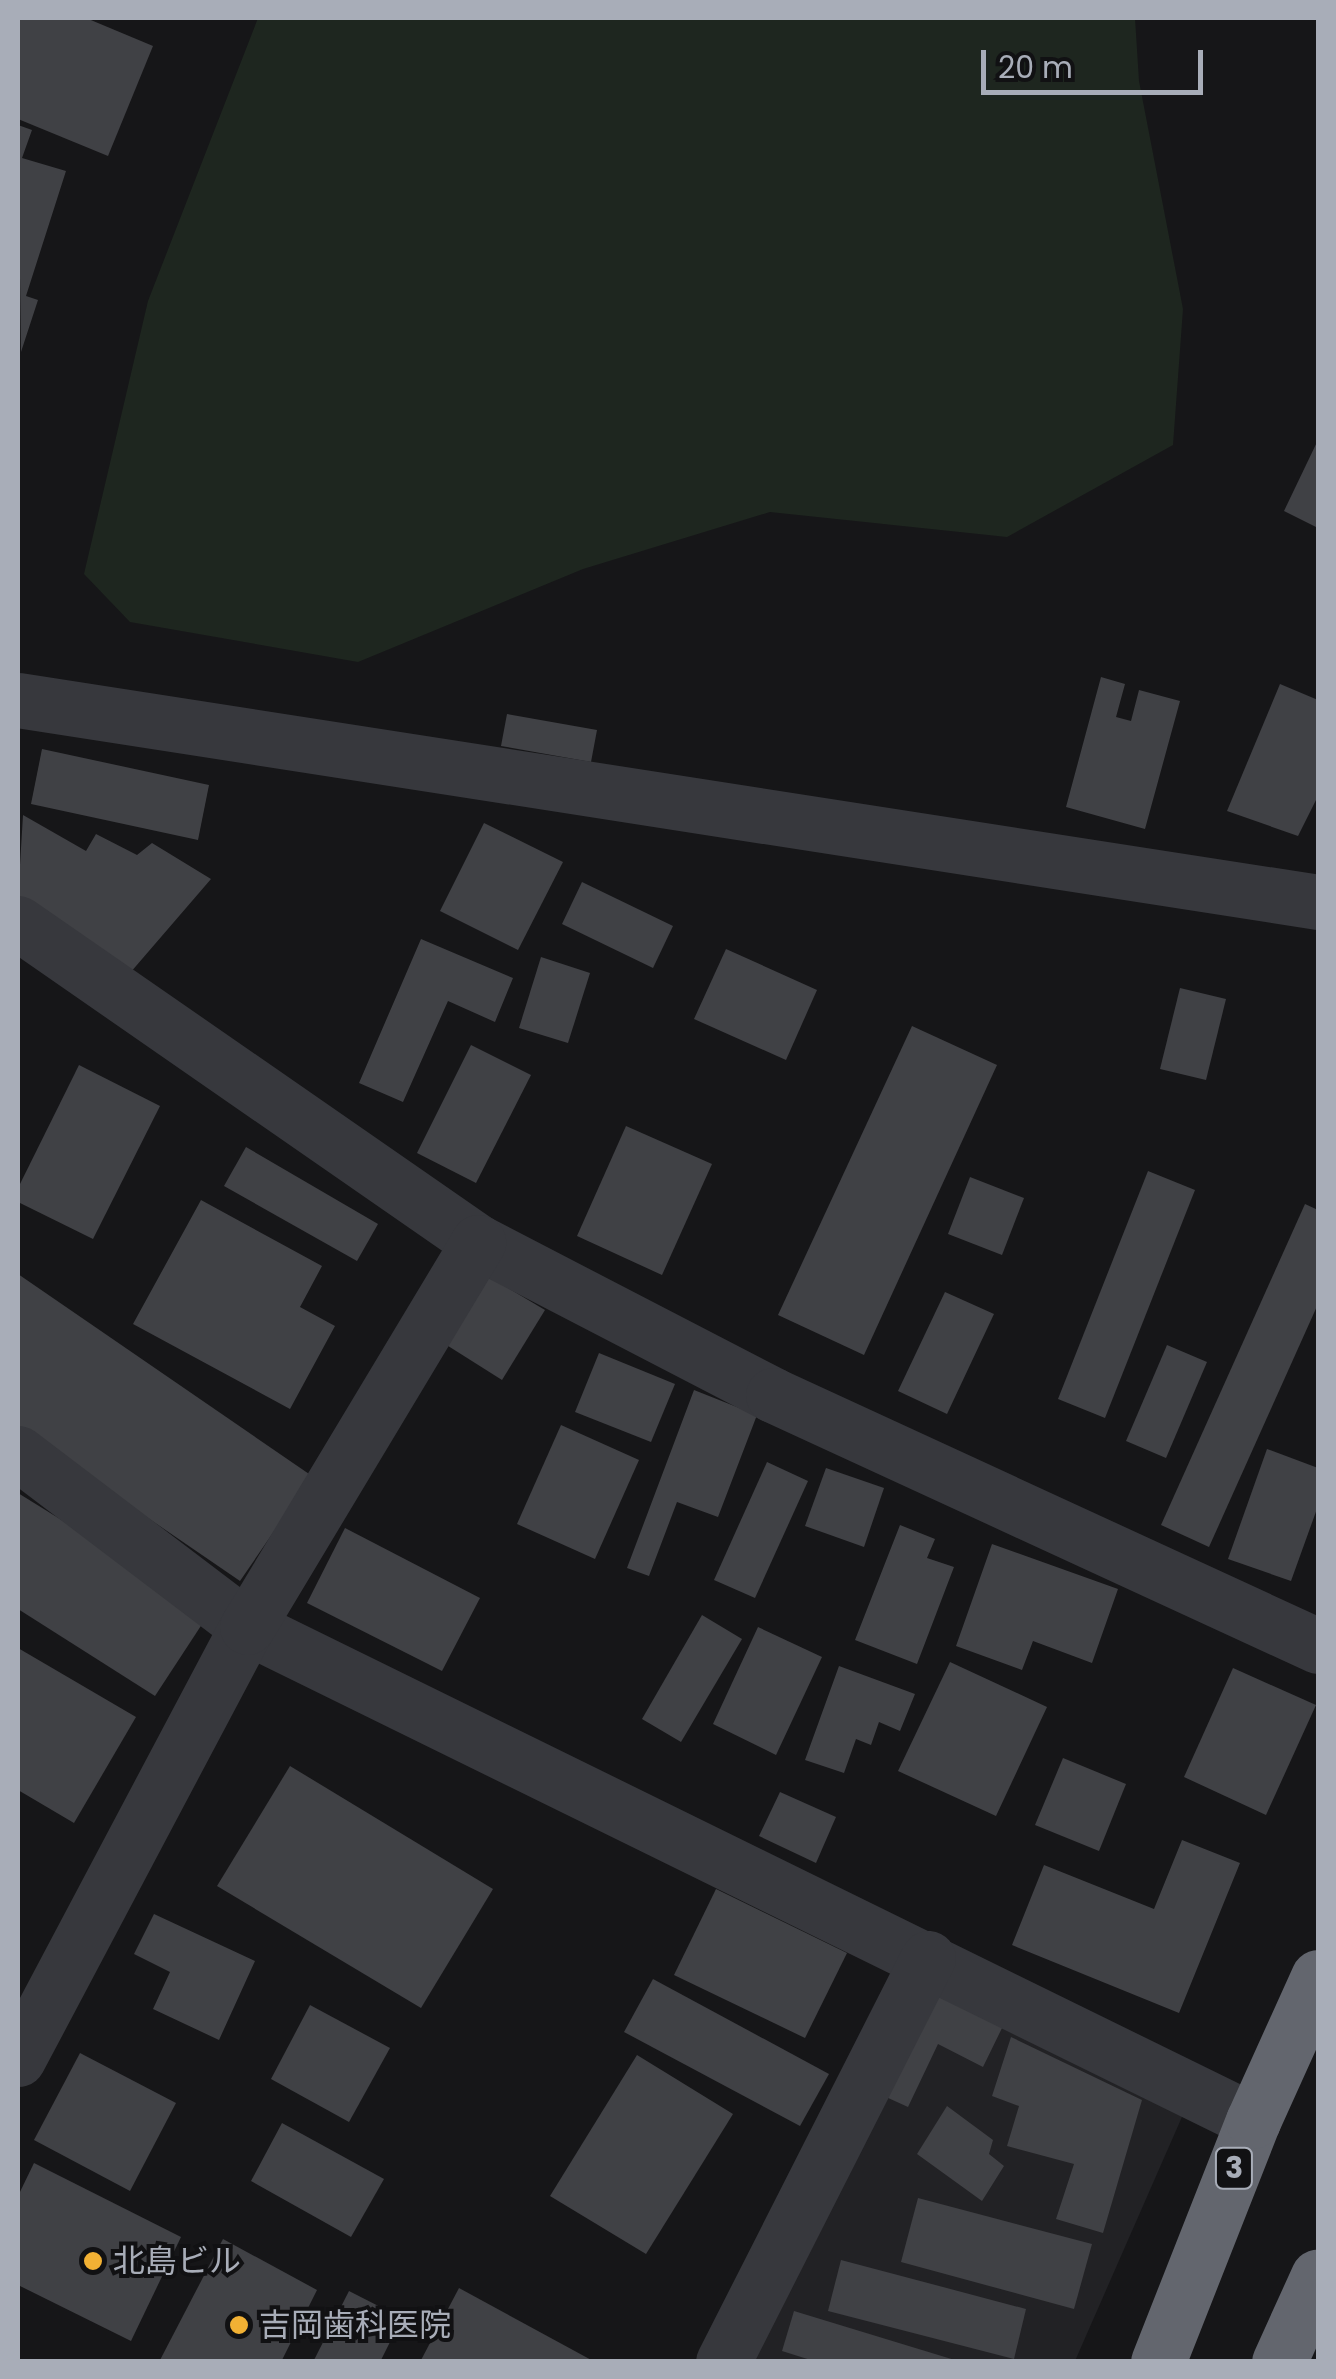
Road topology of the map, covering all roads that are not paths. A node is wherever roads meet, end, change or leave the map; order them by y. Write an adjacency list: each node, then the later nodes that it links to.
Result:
1 (18, 700): 2 (street)
2 (1318, 902)
3 (18, 923): 4 (street)
4 (478, 1242): 6 (street); 7 (street)
5 (18, 1453): 6 (street)
6 (246, 1627): 8 (street); 10 (street)
7 (1318, 1646)
8 (928, 1958): 11 (street); 13 (street)
9 (1318, 1977): 11 (highway, 3)
10 (18, 2059)
11 (1253, 2121): 14 (highway, 3)
12 (1318, 2276): 15 (highway)
13 (724, 2362)
14 (1158, 2362)
15 (1279, 2362)

